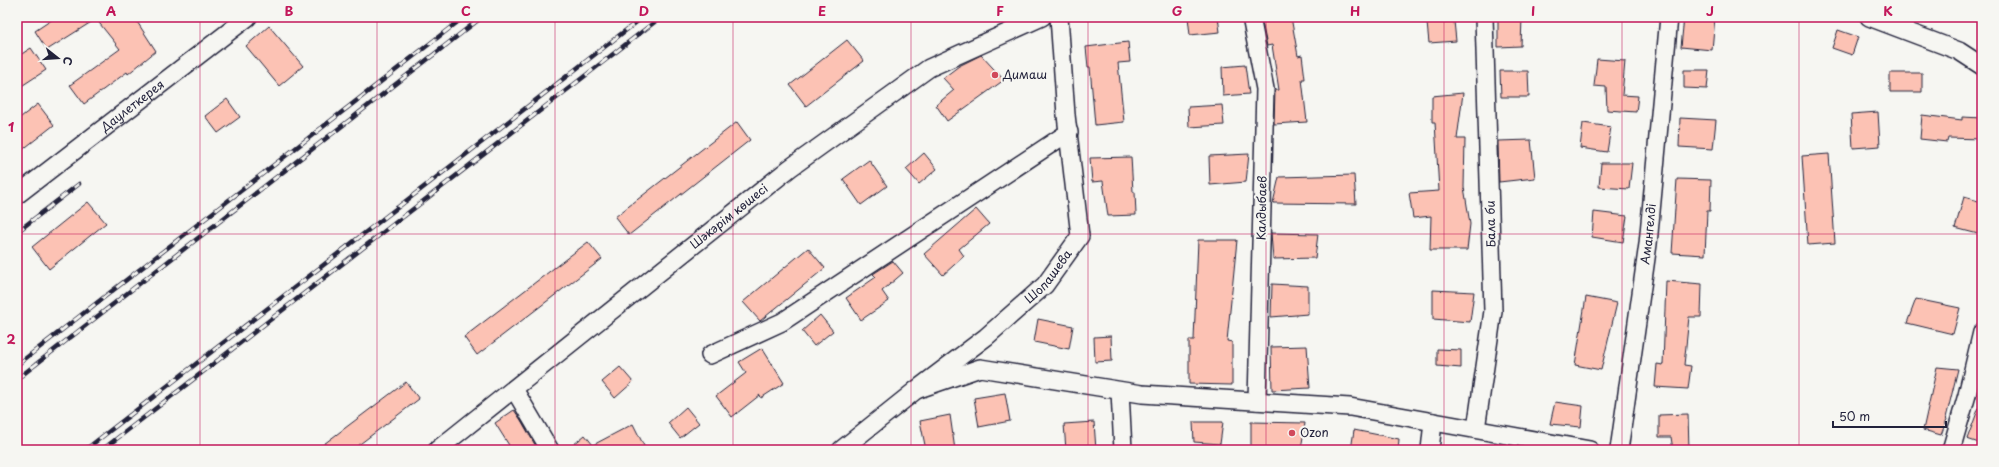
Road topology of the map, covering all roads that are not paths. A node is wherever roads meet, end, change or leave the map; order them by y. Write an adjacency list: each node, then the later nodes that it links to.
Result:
1 (248, 17): 10 (street, Даулеткерея)
2 (1042, 17): 13 (street, Шәкәрім көшесі)
3 (1059, 17): 9 (street, Шопашева)
4 (1251, 17): 16 (street, Калдыбаев)
5 (1484, 17): 18 (street, Бала би)
6 (1669, 17): 25 (street, Амангелді)
7 (1869, 17): 8 (street)
8 (1982, 66)
9 (1068, 132): 12 (street); 14 (street, Шопашева)
10 (17, 195)
11 (1982, 332): 26 (street)
12 (710, 355)
13 (514, 389): 19 (street, Шәкәрім көшесі); 20 (street)
14 (916, 390): 15 (street); 21 (street, Шопашева)
15 (1120, 391): 16 (street); 22 (street)
16 (1257, 401): 17 (street)
17 (1433, 422): 18 (street); 23 (street)
18 (1476, 429): 24 (street)
19 (437, 450)
20 (550, 450)
21 (841, 450)
22 (1123, 450)
23 (1430, 450)
24 (1590, 450)
25 (1619, 450)
26 (1951, 450)

